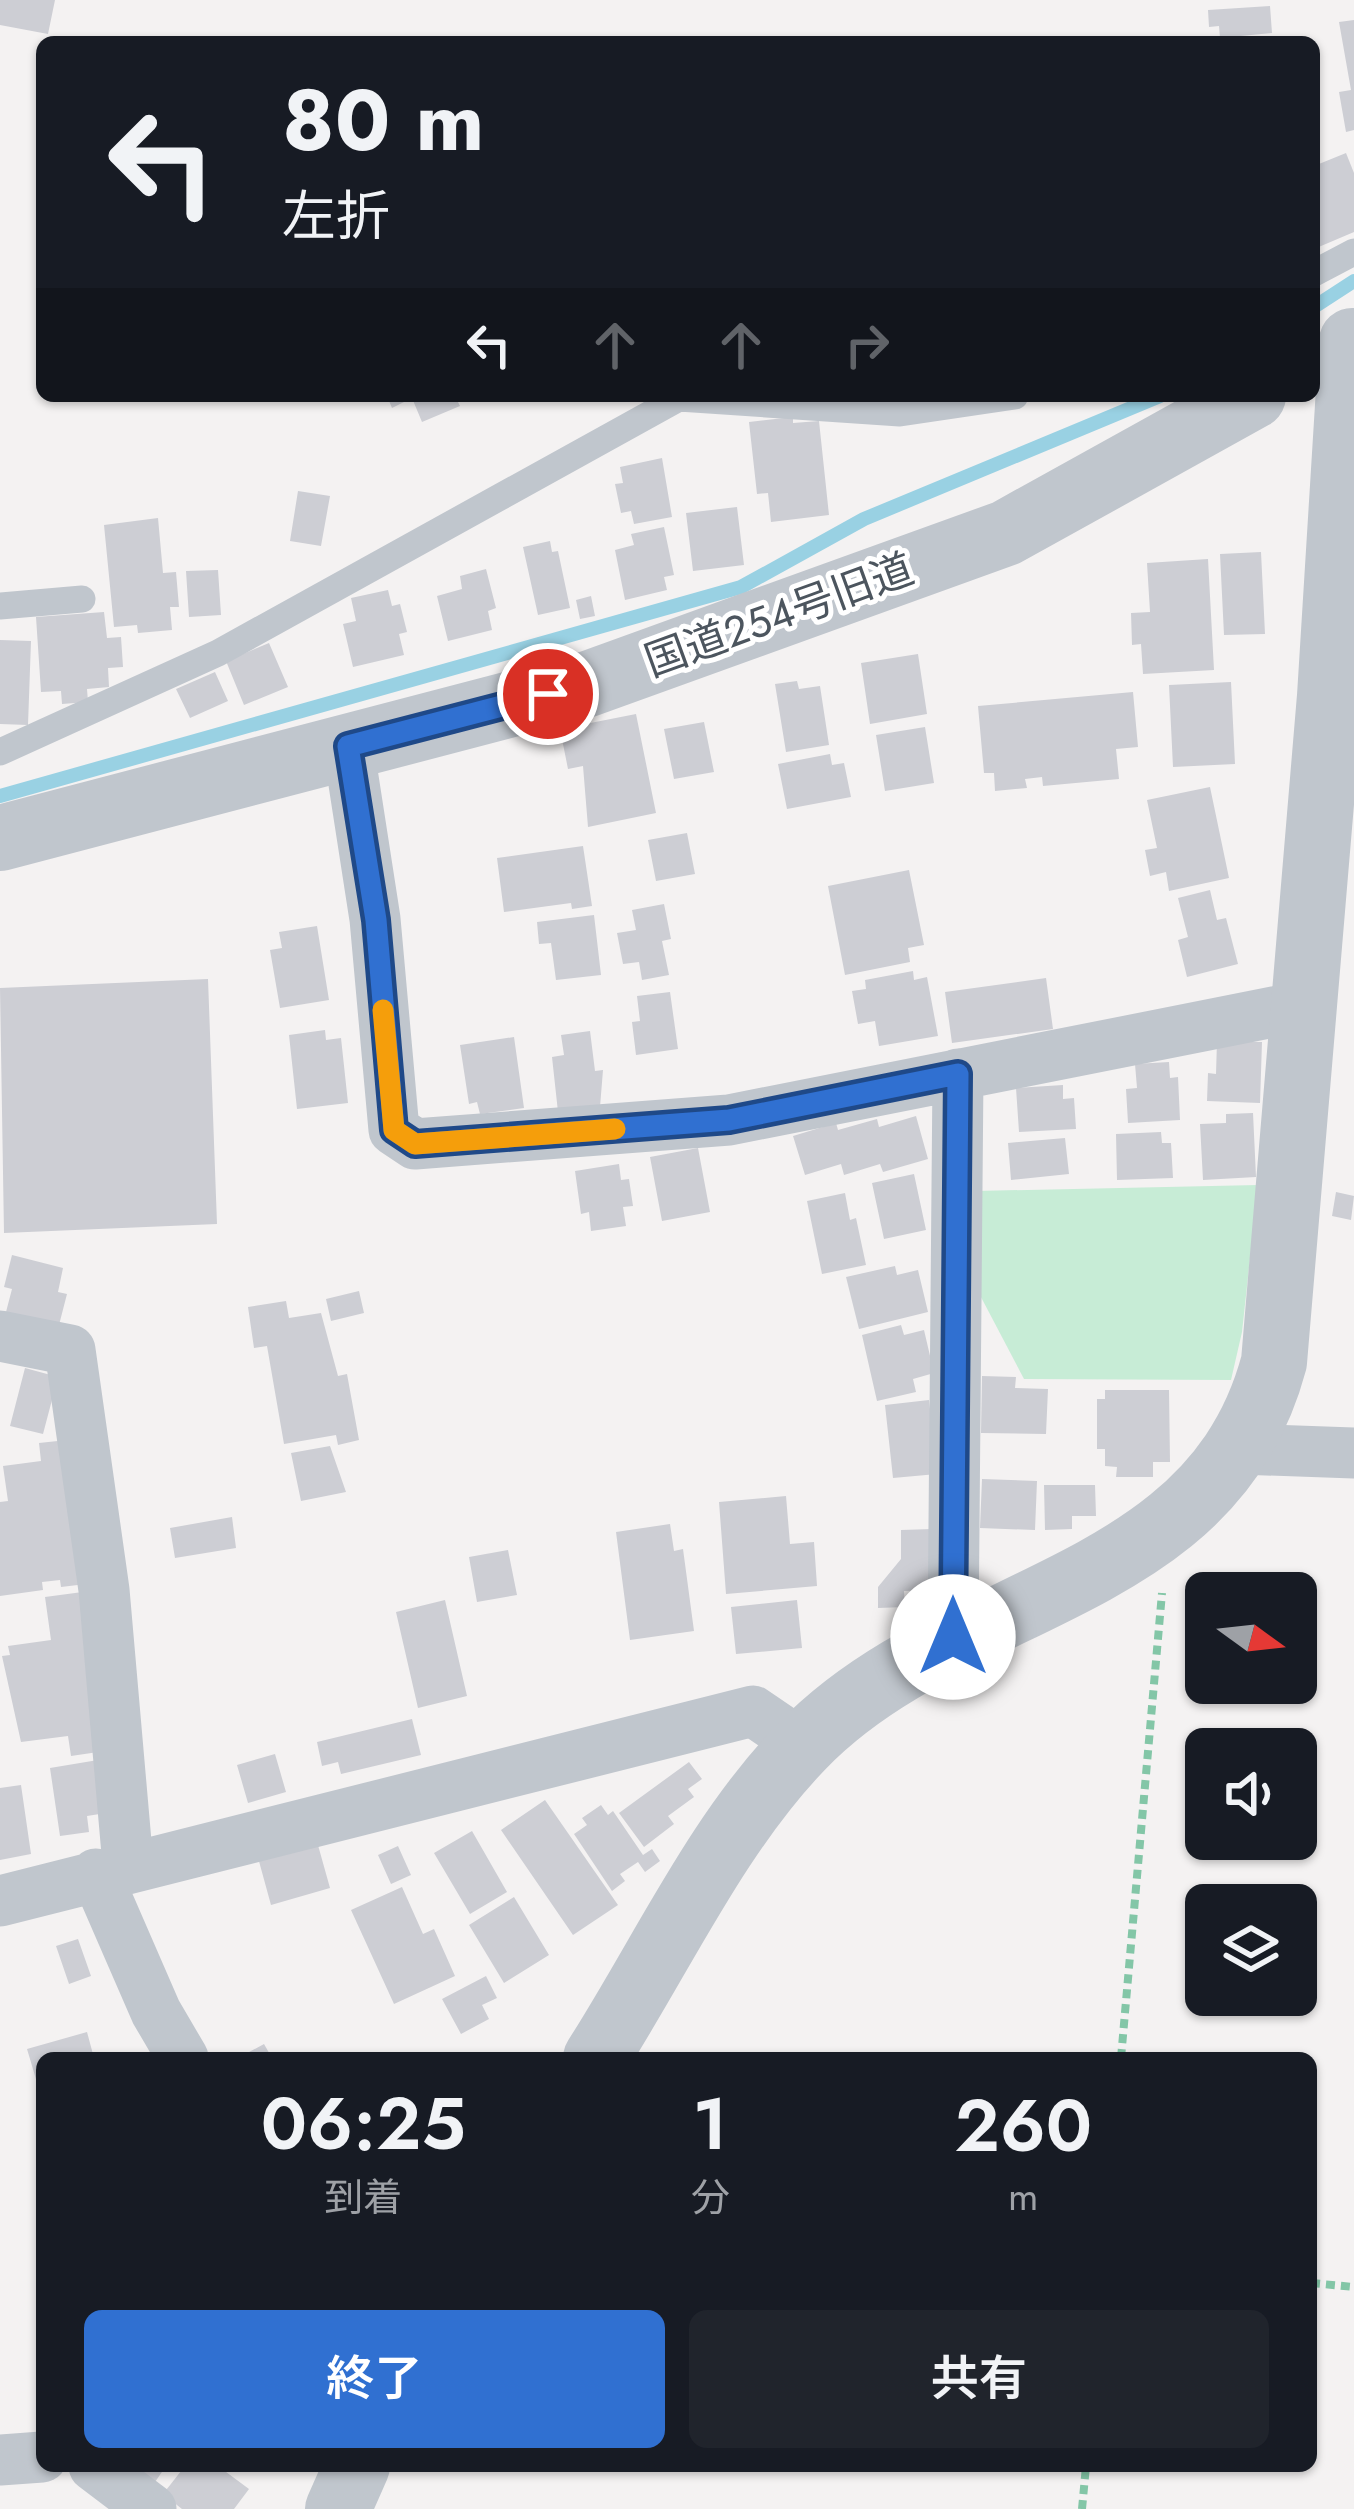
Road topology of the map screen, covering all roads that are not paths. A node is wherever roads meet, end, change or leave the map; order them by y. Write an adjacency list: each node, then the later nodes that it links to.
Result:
1 (1354, 253): 2 (lane)
2 (1320, 270)
3 (1340, 348): 13 (street)
4 (672, 402): 11 (lane)
5 (738, 402): 6 (lane)
6 (975, 402)
7 (1242, 402): 10 (street, 国道254号旧道)
8 (82, 599): 9 (lane)
9 (0, 606)
10 (348, 746): 12 (street, 国道254号旧道); 15 (street)
11 (0, 752)
12 (0, 838)
13 (1332, 941): 14 (street)
14 (1304, 1006): 15 (street); 17 (street)
15 (958, 1074): 19 (street)
16 (0, 1336): 21 (street)
17 (1240, 1449): 18 (street); 19 (street)
18 (1354, 1454)
19 (953, 1637): 20 (street)
20 (803, 1745): 21 (street); 24 (street)
21 (112, 1869): 22 (street); 23 (street)
22 (0, 1901)
23 (179, 2052)
24 (600, 2052)
25 (36, 2457): 26 (street)
26 (0, 2460)
27 (102, 2472): 29 (street)
28 (354, 2472): 30 (street)
29 (151, 2509)
30 (338, 2509)

